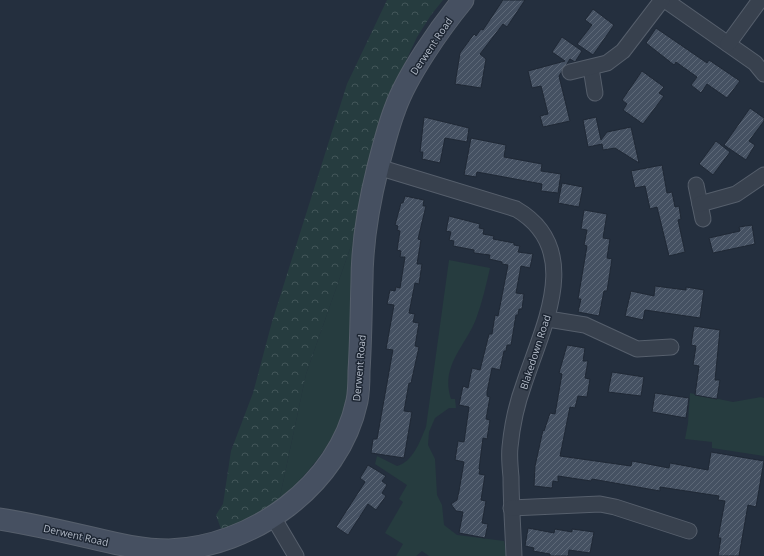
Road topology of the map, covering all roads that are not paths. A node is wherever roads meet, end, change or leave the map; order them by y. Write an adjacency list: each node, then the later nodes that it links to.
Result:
1 (463, 0): 9 (street, Derwent Road)
2 (663, 0): 4 (street); 5 (street)
3 (760, 0): 4 (street)
4 (728, 44): 7 (street)
5 (591, 68): 6 (street); 8 (street)
6 (570, 72)
7 (764, 74)
8 (595, 93)
9 (378, 167): 14 (street, Blakedown Road); 17 (street, Derwent Road)
10 (764, 175): 12 (street)
11 (696, 185): 12 (street)
12 (700, 204): 13 (street)
13 (703, 219)
14 (548, 319): 15 (street); 16 (street, Blakedown Road)
15 (671, 347)
16 (511, 508): 19 (street); 21 (street, Blakedown Road)
17 (273, 517): 18 (street, Derwent Road); 20 (street)
18 (0, 519)
19 (689, 531)
20 (296, 556)
21 (514, 556)

